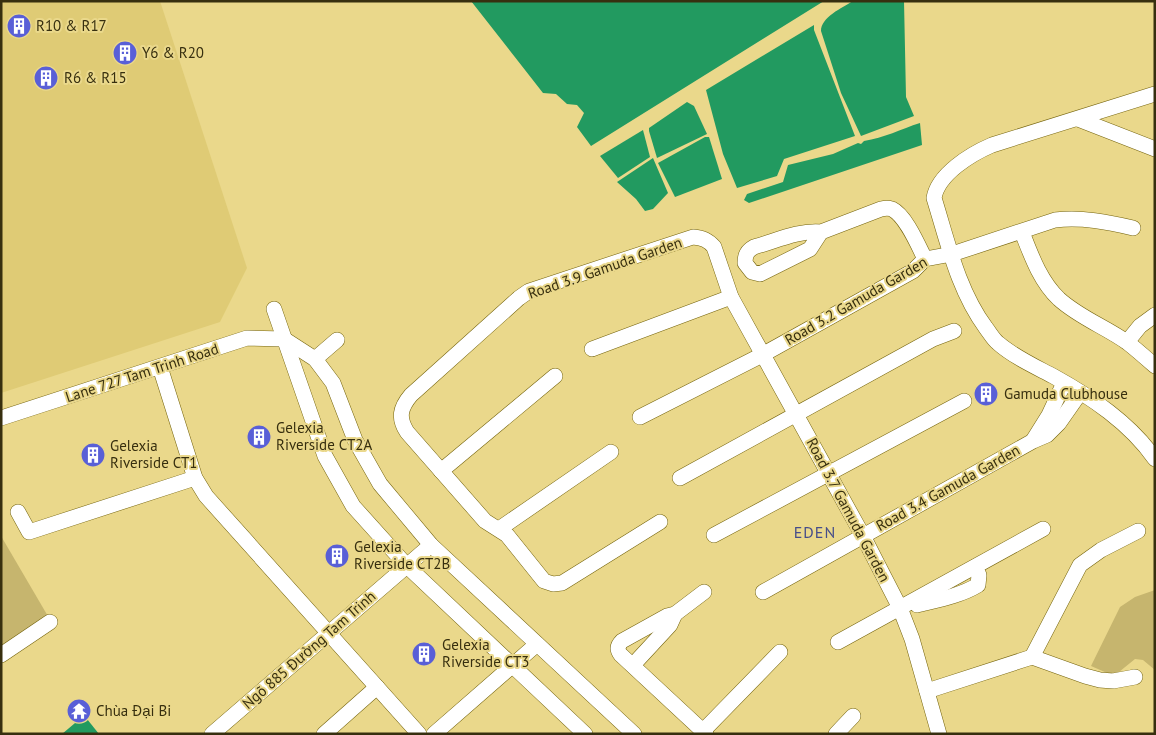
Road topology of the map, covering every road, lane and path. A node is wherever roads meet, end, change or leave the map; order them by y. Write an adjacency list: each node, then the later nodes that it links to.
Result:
1 (1155, 94): 2 (street)
2 (1078, 119): 3 (street); 7 (street)
3 (1155, 149)
4 (1133, 228): 6 (street, Road 3.2 Gamuda Garden)
5 (821, 232): 8 (street)
6 (1022, 232): 7 (street, Road 3.2 Gamuda Garden); 15 (street)
7 (952, 254): 8 (street, Road 3.2 Gamuda Garden); 22 (street)
8 (925, 259): 17 (street, Road 3.2 Gamuda Garden)
9 (730, 297): 16 (street); 17 (street, Road 3.7 Gamuda Garden); 31 (street, Road 3.9 Gamuda Garden)
10 (274, 309): 13 (street)
11 (1155, 315): 15 (street)
12 (954, 331): 25 (street)
13 (284, 339): 18 (street); 20 (street, Lane 727 Tam Trinh Road); 43 (street)
14 (337, 340): 18 (street)
15 (1128, 342): 19 (street)
16 (592, 349)
17 (762, 355): 25 (street, Road 3.7 Gamuda Garden); 26 (street, Road 3.2 Gamuda Garden)
18 (315, 359): 42 (street)
19 (1155, 366)
20 (160, 367): 27 (street, Lane 727 Tam Trinh Road); 33 (street)
21 (555, 376): 31 (street)
22 (1064, 383): 23 (street); 28 (street, Road 3.4 Gamuda Garden)
23 (1080, 393): 28 (street, Road 3.4 Gamuda Garden); 30 (street)
24 (964, 401): 32 (street)
25 (796, 414): 32 (street, Road 3.7 Gamuda Garden); 34 (street)
26 (640, 417)
27 (1, 418)
28 (1033, 440): 41 (street, Road 3.4 Gamuda Garden)
29 (611, 452): 37 (street)
30 (1155, 459)
31 (441, 471): 37 (street, Road 3.9 Gamuda Garden)
32 (828, 474): 40 (street); 41 (street, Road 3.7 Gamuda Garden)
33 (195, 478): 35 (street); 49 (street)
34 (680, 478)
35 (18, 512)
36 (660, 522): 37 (street, Road 3.9 Gamuda Garden)
37 (499, 529)
38 (1043, 529): 46 (street)
39 (1138, 531): 54 (street)
40 (714, 535)
41 (863, 536): 45 (street, Road 3.4 Gamuda Garden); 46 (street, Road 3.7 Gamuda Garden)
42 (430, 545): 43 (street, Ngõ 885 Đường Tam Trinh); 51 (street)
43 (407, 566): 49 (street, Ngõ 885 Đường Tam Trinh); 56 (street)
44 (704, 592): 47 (street)
45 (763, 592)
46 (900, 608): 50 (street); 59 (street, Road 3.7 Gamuda Garden)
47 (675, 614): 55 (street); 55 (street)
48 (50, 622): 53 (street)
49 (328, 632): 58 (street); 61 (street, Ngõ 885 Đường Tam Trinh)
50 (838, 642)
51 (537, 644): 56 (street); 67 (street)
52 (780, 652): 62 (street)
53 (1, 655)
54 (1032, 657): 57 (street); 59 (street)
55 (632, 665): 62 (street)
56 (513, 666): 65 (street); 66 (street)
57 (1135, 677)
58 (377, 687): 63 (street); 64 (street)
59 (927, 691): 69 (street, Road 3.7 Gamuda Garden)
60 (853, 716): 68 (street)
61 (214, 733)
62 (704, 733)
63 (324, 734)
64 (419, 734)
65 (434, 734)
66 (585, 734)
67 (634, 734)
68 (836, 734)
69 (939, 734)

